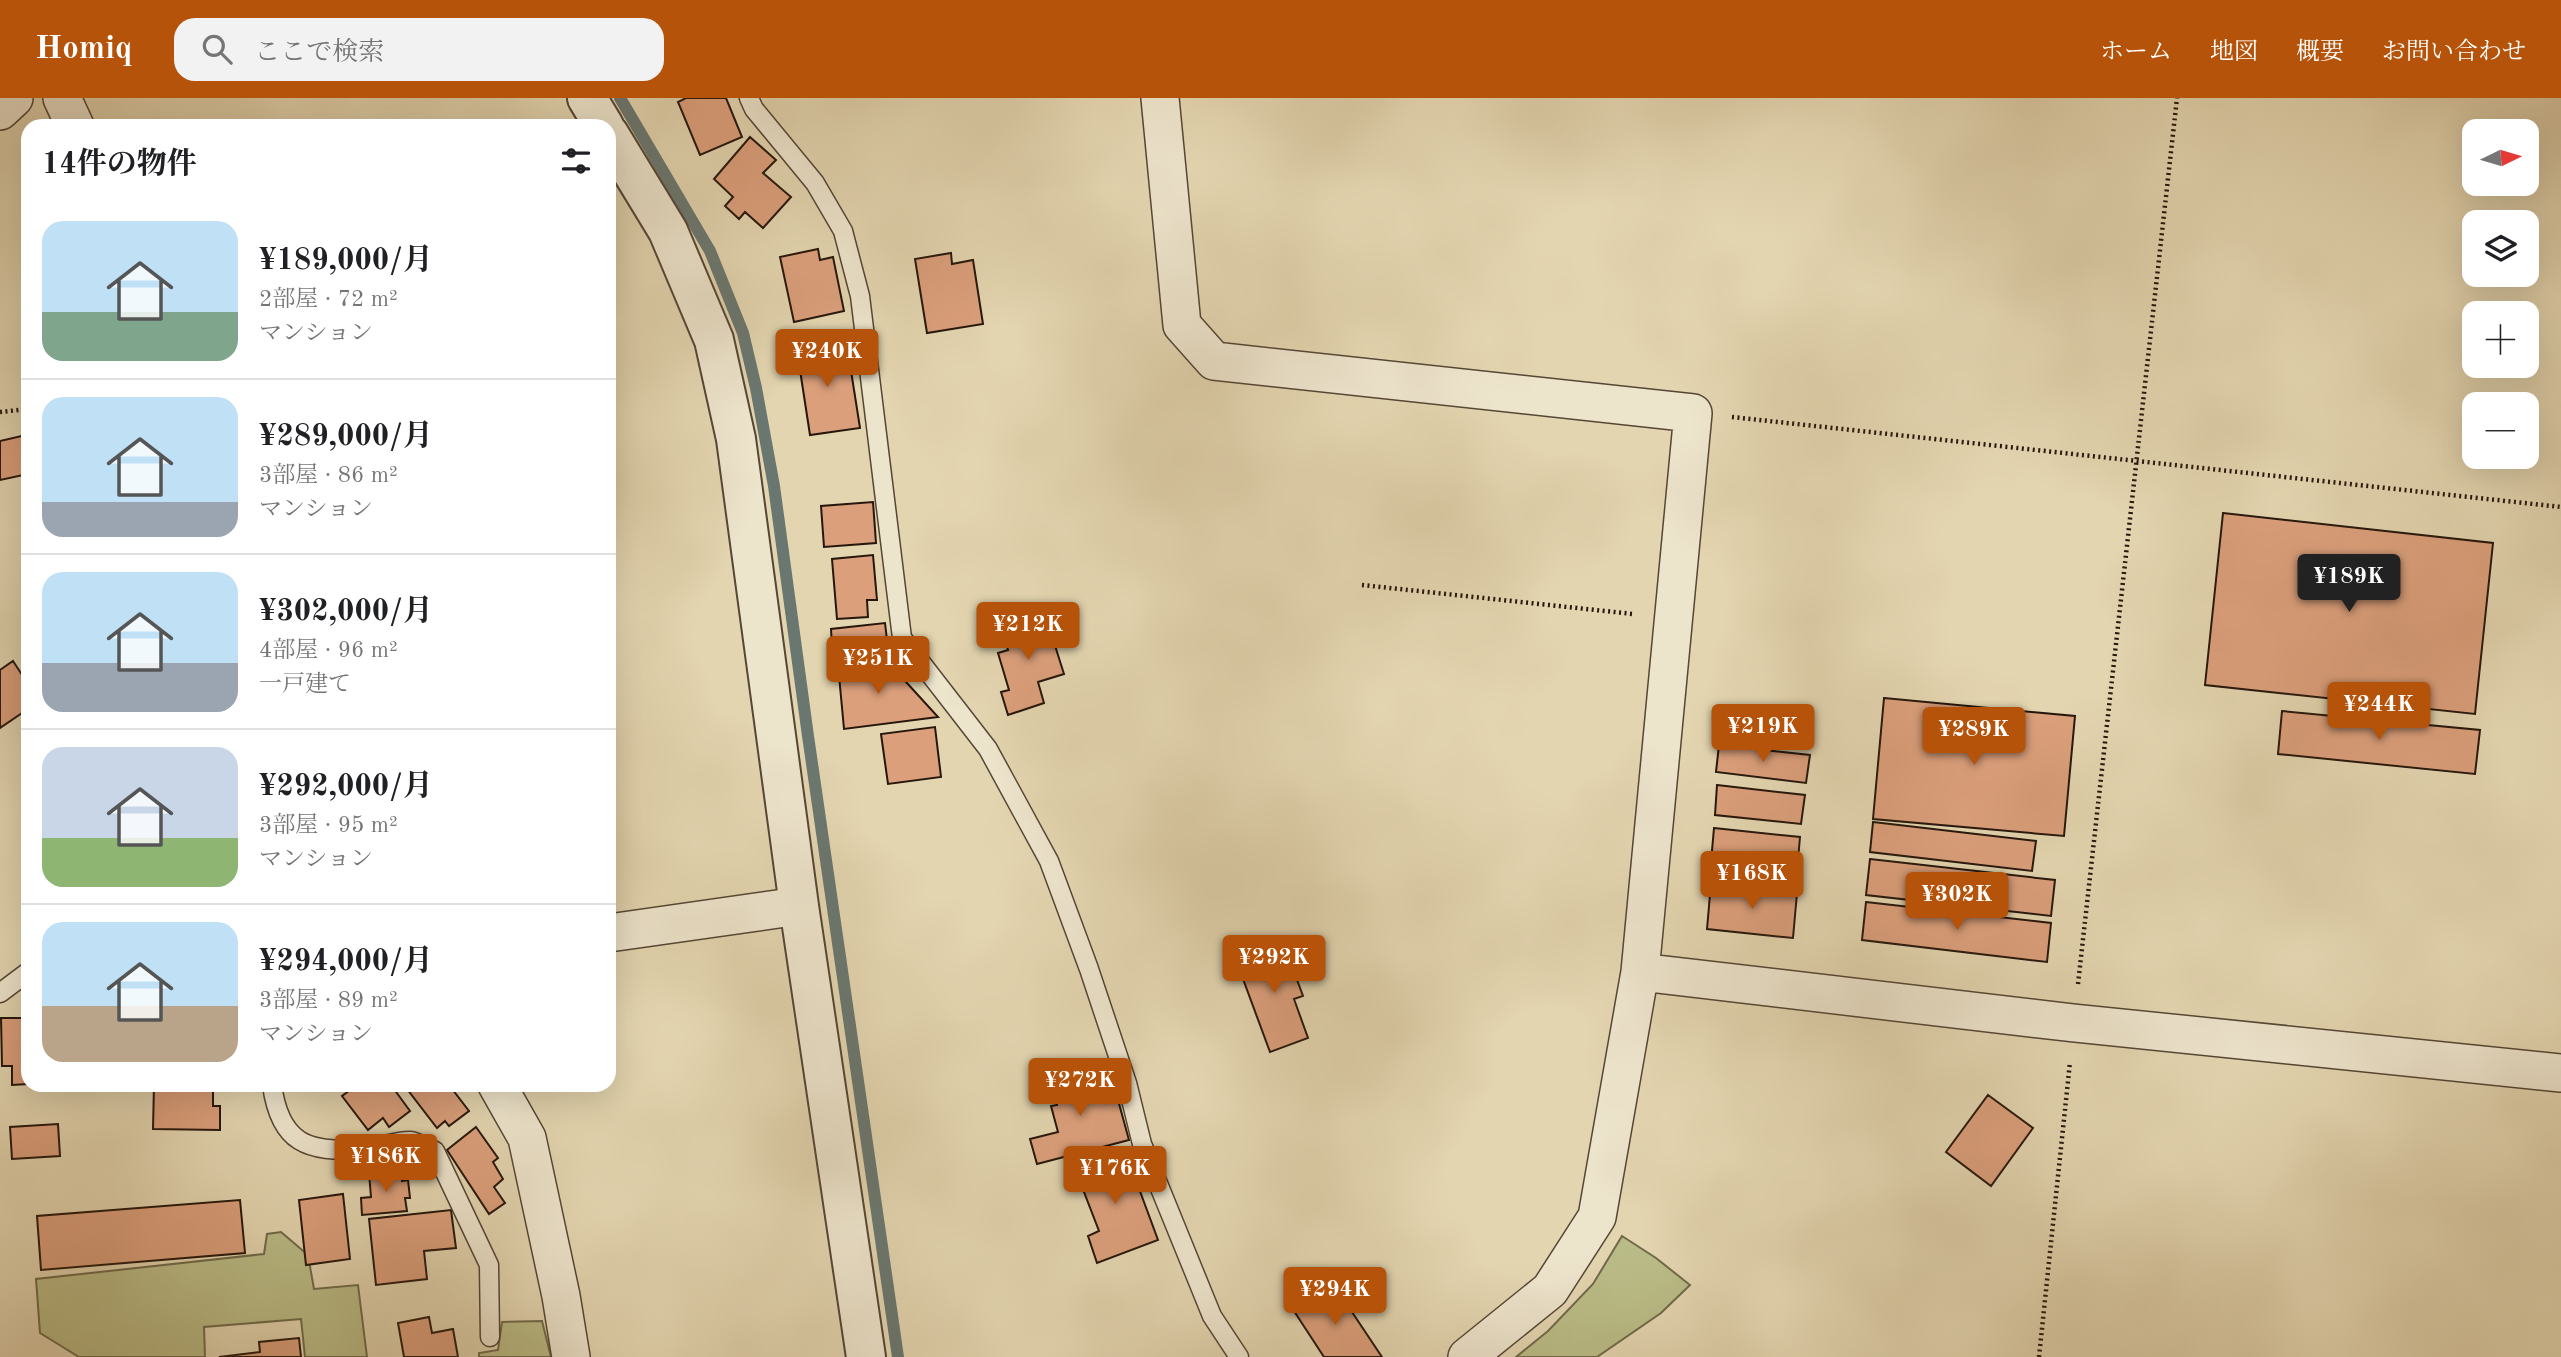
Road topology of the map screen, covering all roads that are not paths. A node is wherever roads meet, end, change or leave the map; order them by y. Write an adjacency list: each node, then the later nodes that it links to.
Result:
1 (14, 98): 6 (street)
2 (62, 98): 7 (street)
3 (587, 98): 8 (street)
4 (750, 98): 21 (lane)
5 (1160, 98): 12 (street)
6 (0, 111)
7 (72, 119)
8 (600, 119)
9 (616, 146): 10 (street)
10 (799, 906): 11 (street); 20 (street)
11 (616, 932)
12 (1640, 972): 15 (street); 22 (street)
13 (21, 977): 14 (lane)
14 (0, 993)
15 (2561, 1073)
16 (273, 1092): 18 (lane)
17 (501, 1092): 19 (street)
18 (490, 1337)
19 (571, 1357)
20 (866, 1357)
21 (1239, 1357)
22 (1467, 1357)

